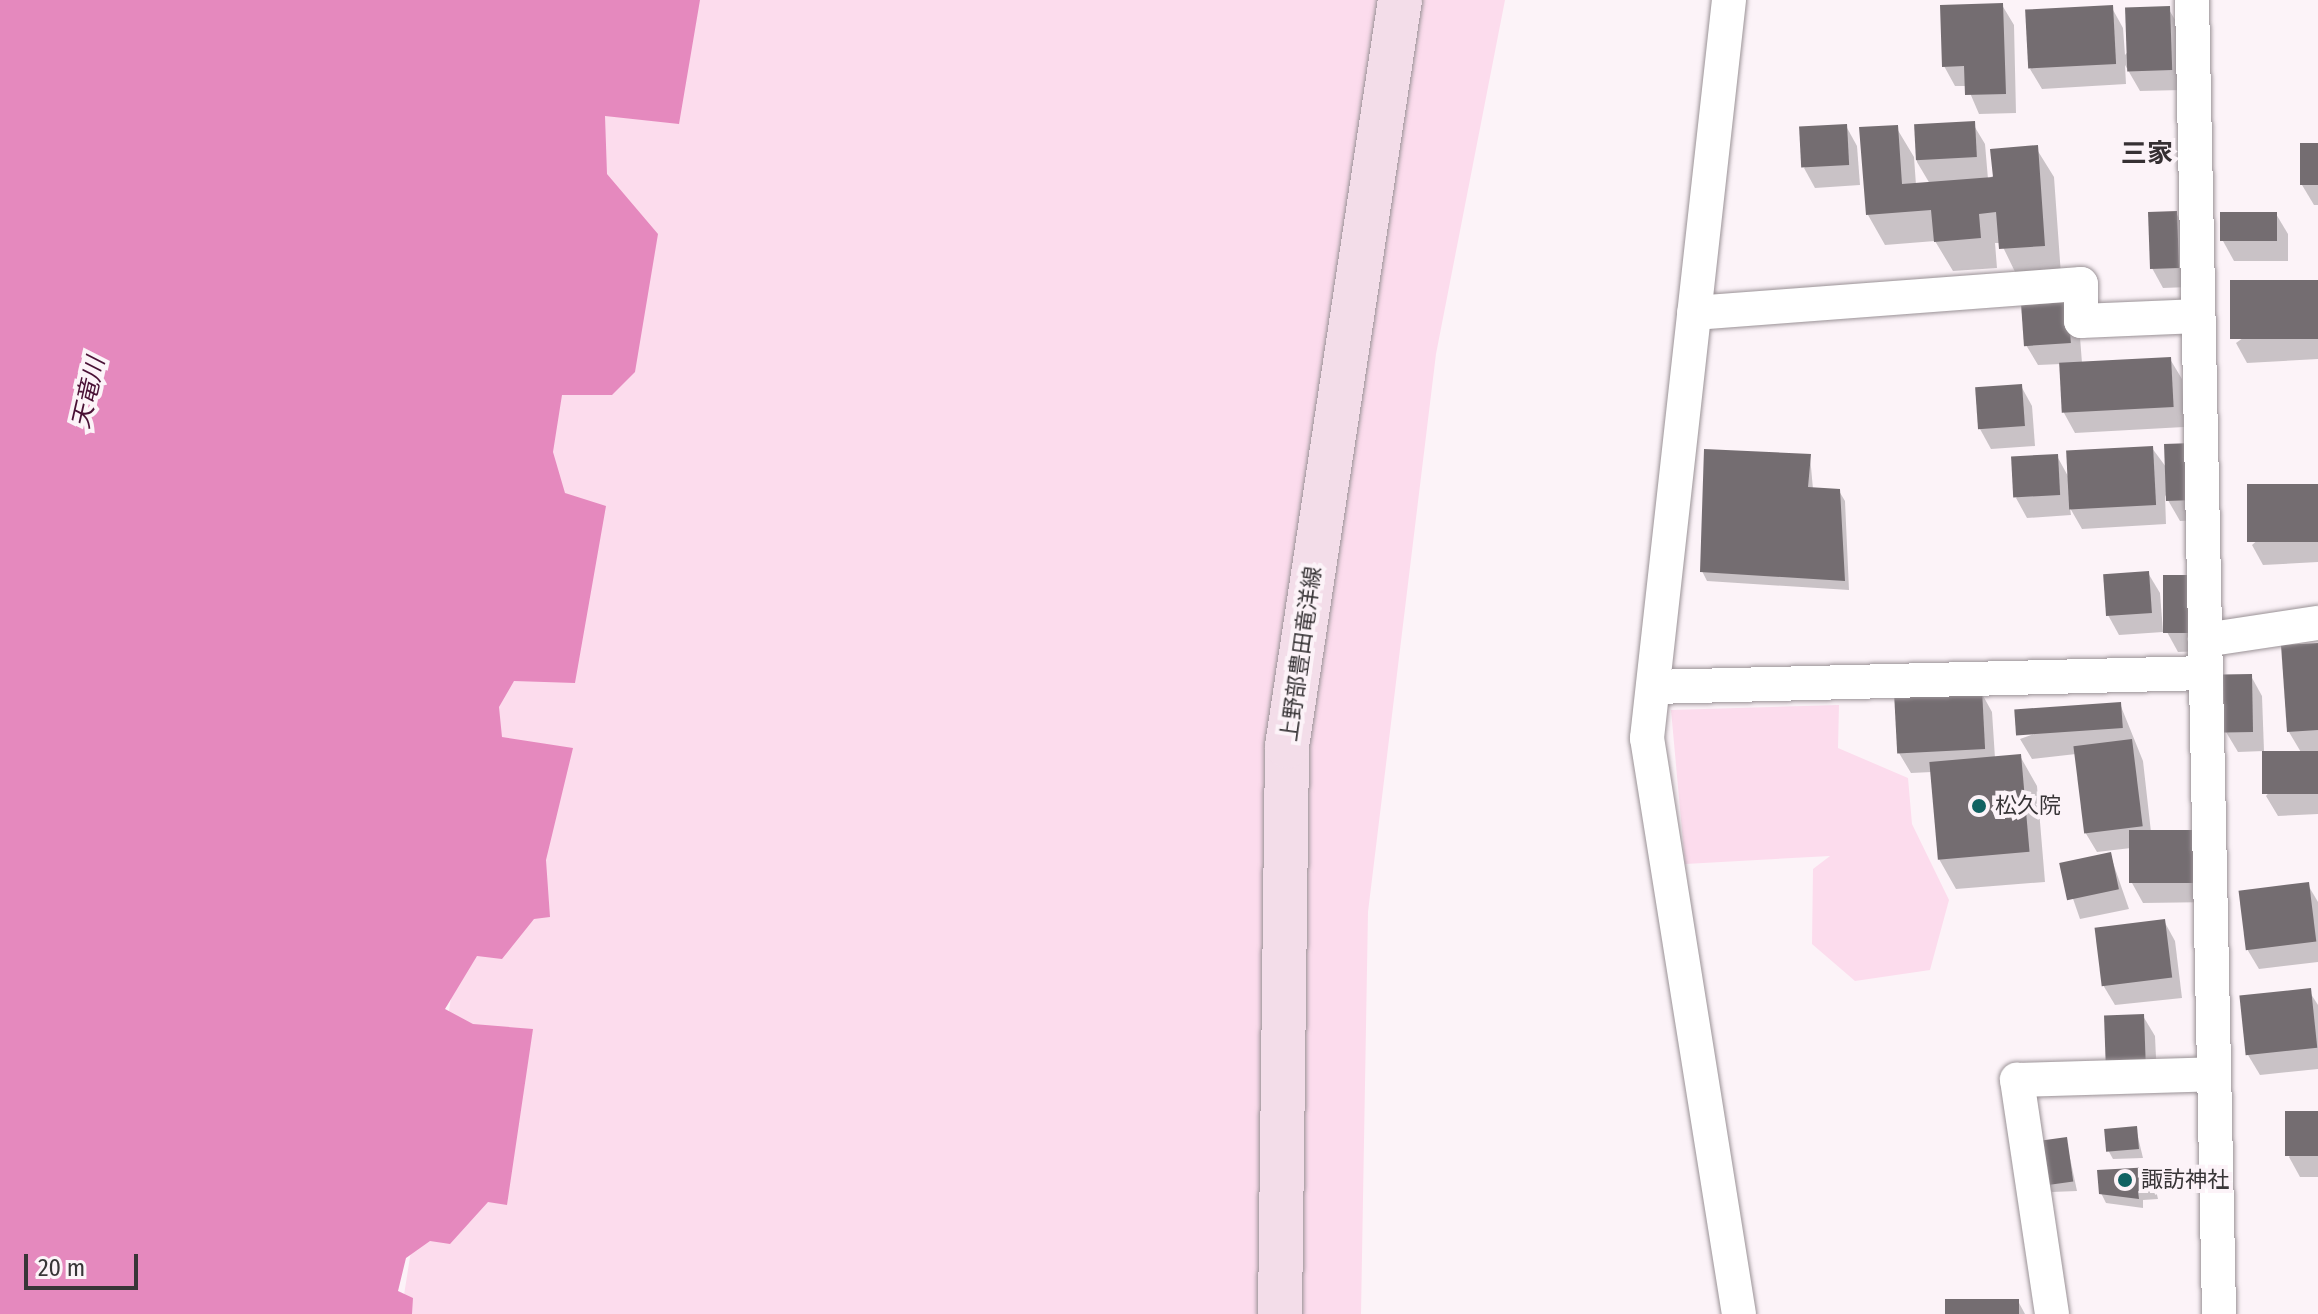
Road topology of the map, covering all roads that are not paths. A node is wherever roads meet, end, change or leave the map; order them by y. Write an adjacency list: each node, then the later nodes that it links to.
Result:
1 (1400, 0): 10 (main road, 上野部豊田竜洋線)
2 (1729, 0): 4 (street)
3 (2192, 0): 5 (street)
4 (1694, 313): 5 (street); 8 (street)
5 (2198, 316): 7 (street)
6 (2318, 623): 7 (street)
7 (2205, 656): 8 (street); 9 (street)
8 (1653, 687): 11 (street)
9 (2214, 1074): 12 (street); 13 (street)
10 (1280, 1314)
11 (1739, 1314)
12 (2052, 1314)
13 (2219, 1314)

